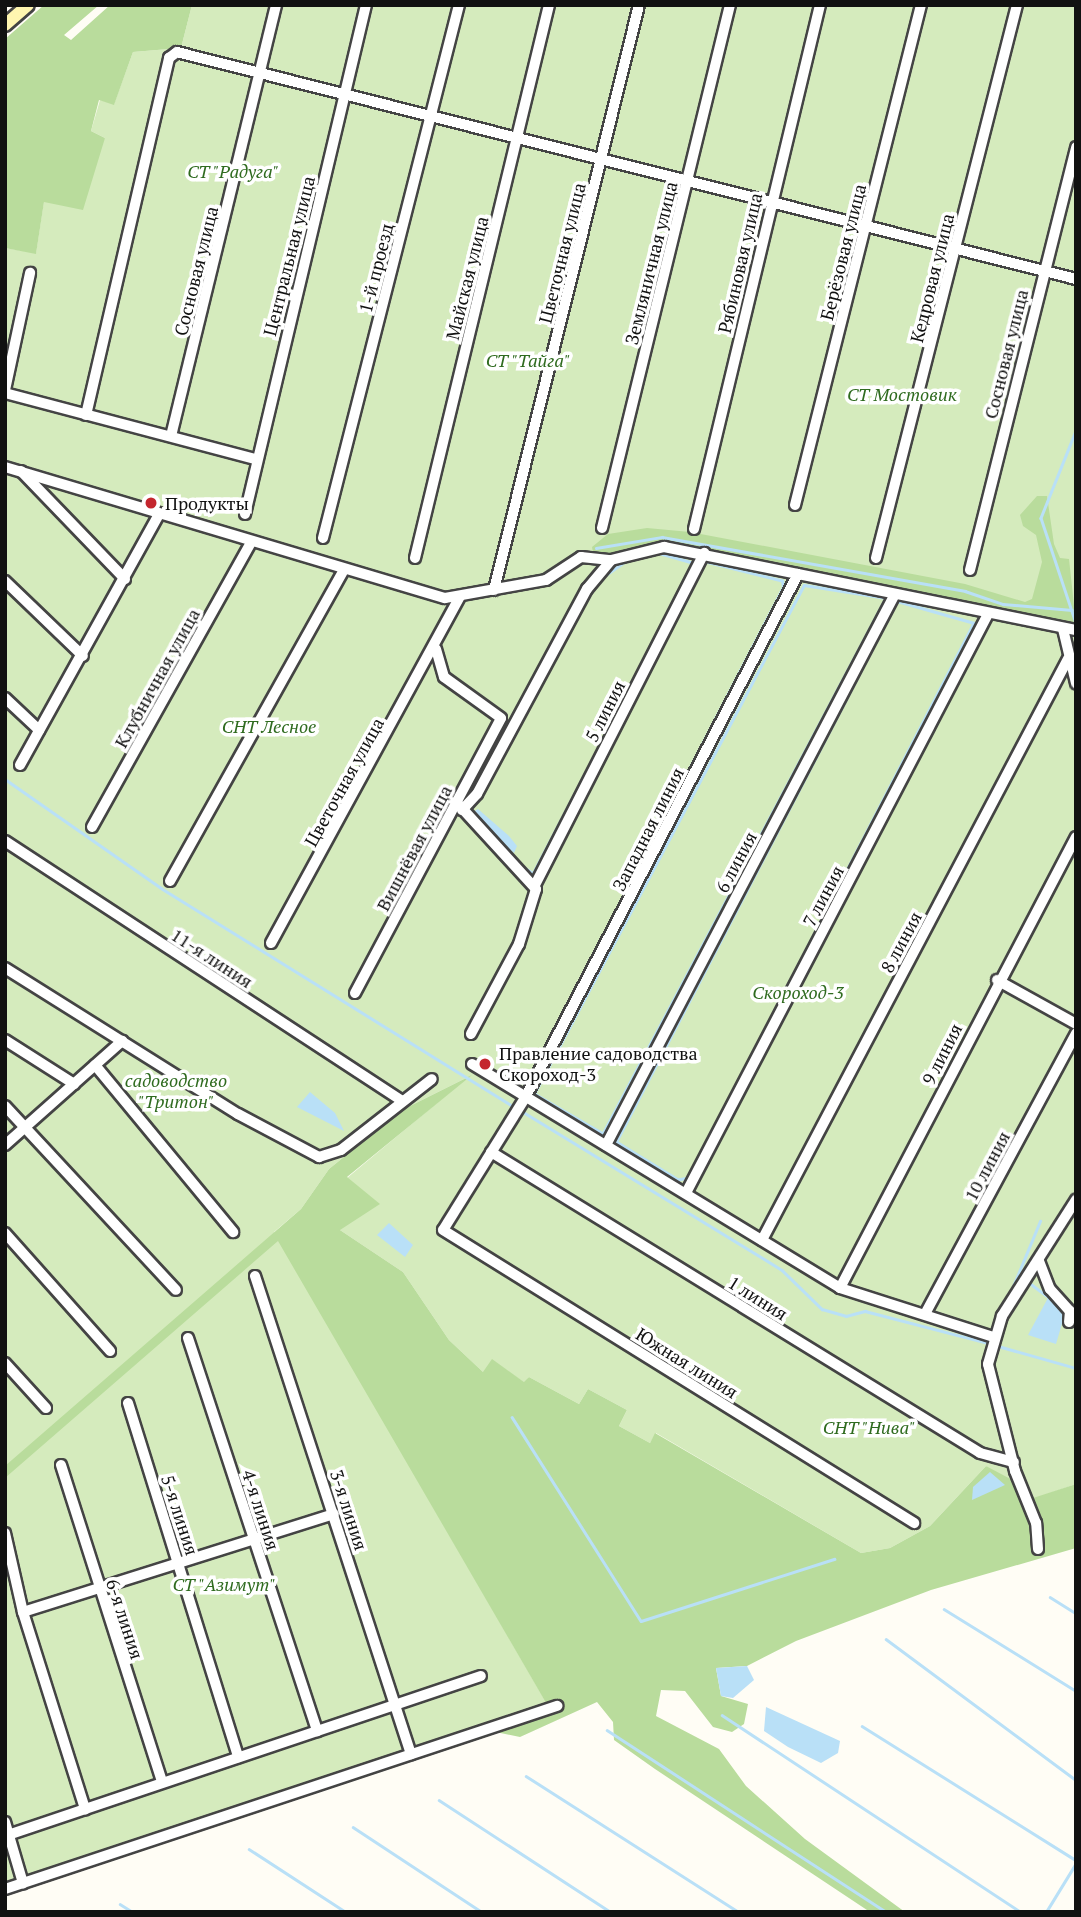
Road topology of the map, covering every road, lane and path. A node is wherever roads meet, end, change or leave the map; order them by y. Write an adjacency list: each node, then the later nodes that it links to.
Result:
1 (28, 5): 11 (main road)
2 (276, 5): 12 (street, Сосновая улица)
3 (366, 5): 13 (street, Центральная улица)
4 (459, 5): 14 (street, 1-й проезд)
5 (549, 5): 15 (street, Майская улица)
6 (639, 5): 17 (street, Цветочная улица)
7 (730, 5): 18 (street, Земляничная улица)
8 (820, 5): 19 (street, Рябиновая улица)
9 (921, 5): 20 (street, Берёзовая улица)
10 (1017, 5): 21 (street, Кедровая улица)
11 (5, 25)
12 (261, 73): 13 (street); 26 (street); 27 (street, Сосновая улица)
13 (346, 94): 14 (street); 28 (street, Центральная улица)
14 (431, 116): 15 (street); 36 (street, 1-й проезд)
15 (516, 138): 17 (street); 39 (street, Майская улица)
16 (1076, 147): 22 (street, Сосновая улица)
17 (601, 160): 18 (street); 47 (street, Цветочная улица)
18 (688, 181): 19 (street); 34 (street, Земляничная улица)
19 (771, 202): 20 (street); 35 (street, Рябиновая улица)
20 (866, 226): 21 (street); 31 (street, Берёзовая улица)
21 (956, 249): 22 (street); 40 (street, Кедровая улица)
22 (1043, 271): 24 (street); 42 (street, Сосновая улица)
23 (30, 273): 25 (street)
24 (1076, 279)
25 (5, 391): 26 (street)
26 (86, 415): 27 (street)
27 (171, 436): 28 (street)
28 (254, 459): 32 (street, Центральная улица)
29 (5, 467): 30 (street)
30 (21, 471): 33 (street); 45 (street)
31 (796, 505)
32 (245, 514)
33 (158, 516): 37 (street); 45 (street)
34 (602, 528)
35 (694, 529)
36 (323, 538)
37 (250, 544): 43 (street); 61 (street, Клубничная улица)
38 (704, 553): 41 (street); 44 (street); 65 (street, 5 линия)
39 (415, 558)
40 (876, 558)
41 (611, 559): 47 (street); 60 (street)
42 (970, 570)
43 (343, 571): 49 (street); 64 (street)
44 (799, 574): 48 (street); 80 (street, Западная линия)
45 (125, 579): 54 (street)
46 (5, 581): 54 (street)
47 (494, 590): 49 (street)
48 (895, 594): 50 (street); 84 (street, 6 линия)
49 (460, 597): 53 (street, Цветочная улица)
50 (988, 614): 51 (street); 86 (street, 7 линия)
51 (1063, 629): 52 (street); 55 (street)
52 (1076, 630)
53 (436, 649): 60 (street, Вишнёвая улица); 66 (street, Цветочная улица)
54 (83, 656): 58 (street)
55 (1068, 659): 56 (street); 91 (street, 8 линия)
56 (1076, 683)
57 (5, 698): 58 (street)
58 (40, 730): 59 (street)
59 (20, 765)
60 (459, 806): 65 (street); 69 (street, Вишнёвая улица)
61 (92, 827)
62 (1076, 837): 68 (street, 9 линия)
63 (5, 841): 79 (street, 11-я линия)
64 (170, 881)
65 (534, 885): 72 (street, 5 линия)
66 (271, 943)
67 (5, 968): 74 (street)
68 (997, 980): 70 (street); 94 (street, 9 линия)
69 (355, 993)
70 (1076, 1024)
71 (1076, 1033): 96 (street, 10 линия)
72 (471, 1034)
73 (5, 1040): 78 (street)
74 (122, 1041): 76 (street); 79 (street)
75 (472, 1064): 80 (street)
76 (95, 1065): 78 (street); 89 (street)
77 (432, 1079): 79 (street)
78 (74, 1084): 82 (street)
79 (402, 1101)
80 (520, 1105): 84 (street); 85 (street, Западная линия)
81 (5, 1107): 82 (street)
82 (24, 1129): 83 (street); 95 (street)
83 (5, 1145)
84 (606, 1145): 86 (street)
85 (491, 1152): 88 (street, Западная линия); 104 (street, 1 линия)
86 (686, 1193): 91 (street)
87 (1076, 1200): 92 (street)
88 (443, 1230): 107 (street, Южная линия)
89 (233, 1232)
90 (5, 1233): 100 (street)
91 (762, 1240): 94 (street)
92 (1039, 1261): 97 (street); 99 (street)
93 (255, 1276): 106 (street, 3-я линия)
94 (840, 1288): 96 (street)
95 (176, 1290)
96 (925, 1314): 99 (street)
97 (1069, 1322)
98 (188, 1338): 109 (street, 4-я линия)
99 (991, 1340): 104 (street)
100 (110, 1351)
101 (5, 1363): 103 (street)
102 (128, 1403): 111 (street, 5-я линия)
103 (46, 1408)
104 (1014, 1462): 110 (street)
105 (61, 1465): 112 (street, 6-я линия)
106 (334, 1514): 109 (street); 115 (street, 3-я линия)
107 (914, 1523)
108 (5, 1533): 113 (street)
109 (254, 1540): 111 (street); 117 (street, 4-я линия)
110 (1038, 1549)
111 (178, 1564): 112 (street); 119 (street, 5-я линия)
112 (99, 1590): 113 (street); 120 (street, 6-я линия)
113 (23, 1612): 121 (street)
114 (481, 1676): 115 (street)
115 (397, 1704): 117 (street); 118 (street, 3-я линия)
116 (557, 1706): 118 (street)
117 (317, 1731): 119 (street)
118 (411, 1754): 124 (street)
119 (238, 1757): 120 (street)
120 (162, 1782): 121 (street)
121 (85, 1809): 123 (street)
122 (5, 1822): 123 (street)
123 (7, 1835): 124 (street)
124 (23, 1883): 125 (street)
125 (5, 1889)

